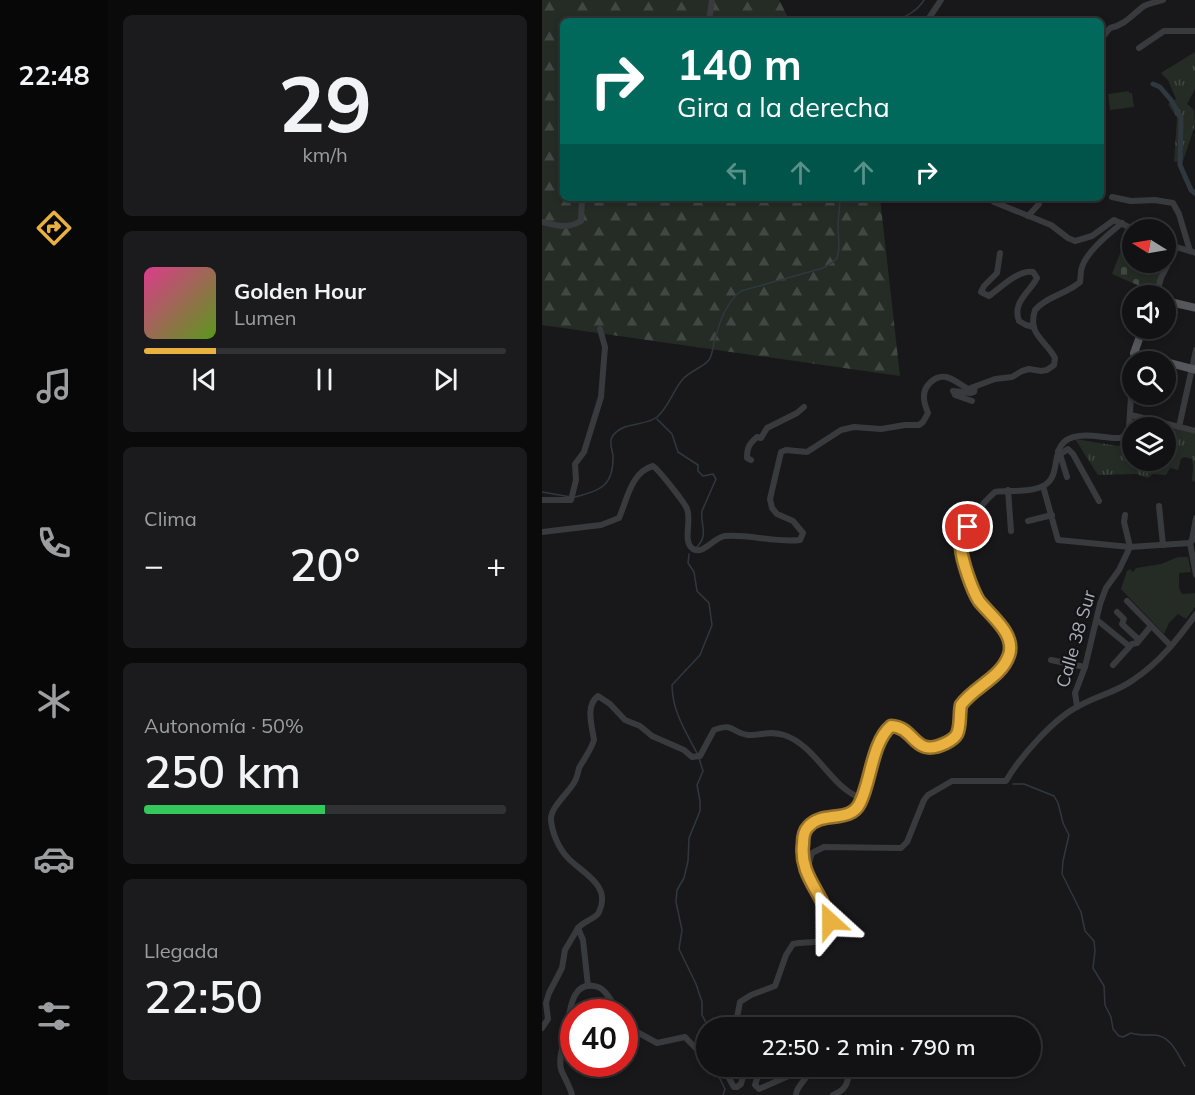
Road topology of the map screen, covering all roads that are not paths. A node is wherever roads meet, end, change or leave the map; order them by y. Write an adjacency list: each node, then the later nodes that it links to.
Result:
1 (712, 0): 4 (street)
2 (941, 0): 5 (street)
3 (1163, 0): 7 (street)
4 (709, 18)
5 (929, 18)
6 (1196, 31): 8 (street)
7 (1104, 36)
8 (1139, 48)
9 (1112, 197): 17 (street)
10 (582, 201): 14 (street)
11 (1038, 201): 13 (street)
12 (994, 202): 13 (street)
13 (1028, 216): 15 (street)
14 (542, 222)
15 (1122, 223): 21 (street)
16 (1176, 248): 17 (street)
17 (1193, 252)
18 (1000, 253): 21 (street)
19 (1176, 303): 20 (main road)
20 (1196, 308)
21 (1034, 327): 26 (street)
22 (600, 329): 38 (street)
23 (1196, 350): 25 (street)
24 (1176, 365): 25 (main road)
25 (1193, 370): 31 (street)
26 (975, 387): 27 (street); 46 (street)
27 (972, 400)
28 (1131, 405): 30 (street)
29 (803, 407): 34 (street)
30 (1130, 415): 31 (street); 33 (street)
31 (1179, 427): 32 (street)
32 (1196, 431)
33 (1059, 451): 35 (street); 36 (street); 39 (street)
34 (751, 460)
35 (1067, 477)
36 (1043, 486): 37 (street); 41 (street)
37 (1008, 490): 45 (street); 63 (street)
38 (542, 500)
39 (1099, 501)
40 (1159, 506): 48 (street)
41 (1052, 515): 44 (street); 49 (street)
42 (1125, 516): 49 (street)
43 (1196, 518): 47 (street)
44 (1028, 521)
45 (1011, 531)
46 (542, 532)
47 (1192, 541): 48 (street); 50 (street)
48 (1163, 545): 49 (street)
49 (1130, 547): 54 (street, Calle 38 Sur)
50 (1196, 575)
51 (1127, 601): 55 (street)
52 (1117, 612): 56 (street)
53 (1196, 614): 58 (street)
54 (1097, 620): 57 (street); 61 (street, Calle 38 Sur)
55 (1151, 626): 56 (street); 58 (street)
56 (1139, 640): 57 (street)
57 (1129, 646): 60 (street)
58 (1171, 646): 62 (street)
59 (1051, 660): 61 (street)
60 (1113, 665)
61 (1085, 667): 62 (street, Calle 38 Sur)
62 (1077, 706): 64 (street)
63 (862, 798): 64 (street); 65 (street)
64 (806, 872): 68 (street)
65 (578, 928): 66 (street); 69 (street)
66 (588, 986): 67 (street); 78 (street)
67 (610, 999)
68 (737, 1017)
69 (542, 1028)
70 (638, 1033): 71 (street)
71 (696, 1048)
72 (728, 1077): 73 (street)
73 (743, 1077)
74 (758, 1077): 75 (street)
75 (786, 1077)
76 (806, 1077): 79 (street)
77 (849, 1077): 80 (street)
78 (572, 1095)
79 (796, 1095)
80 (833, 1095)

